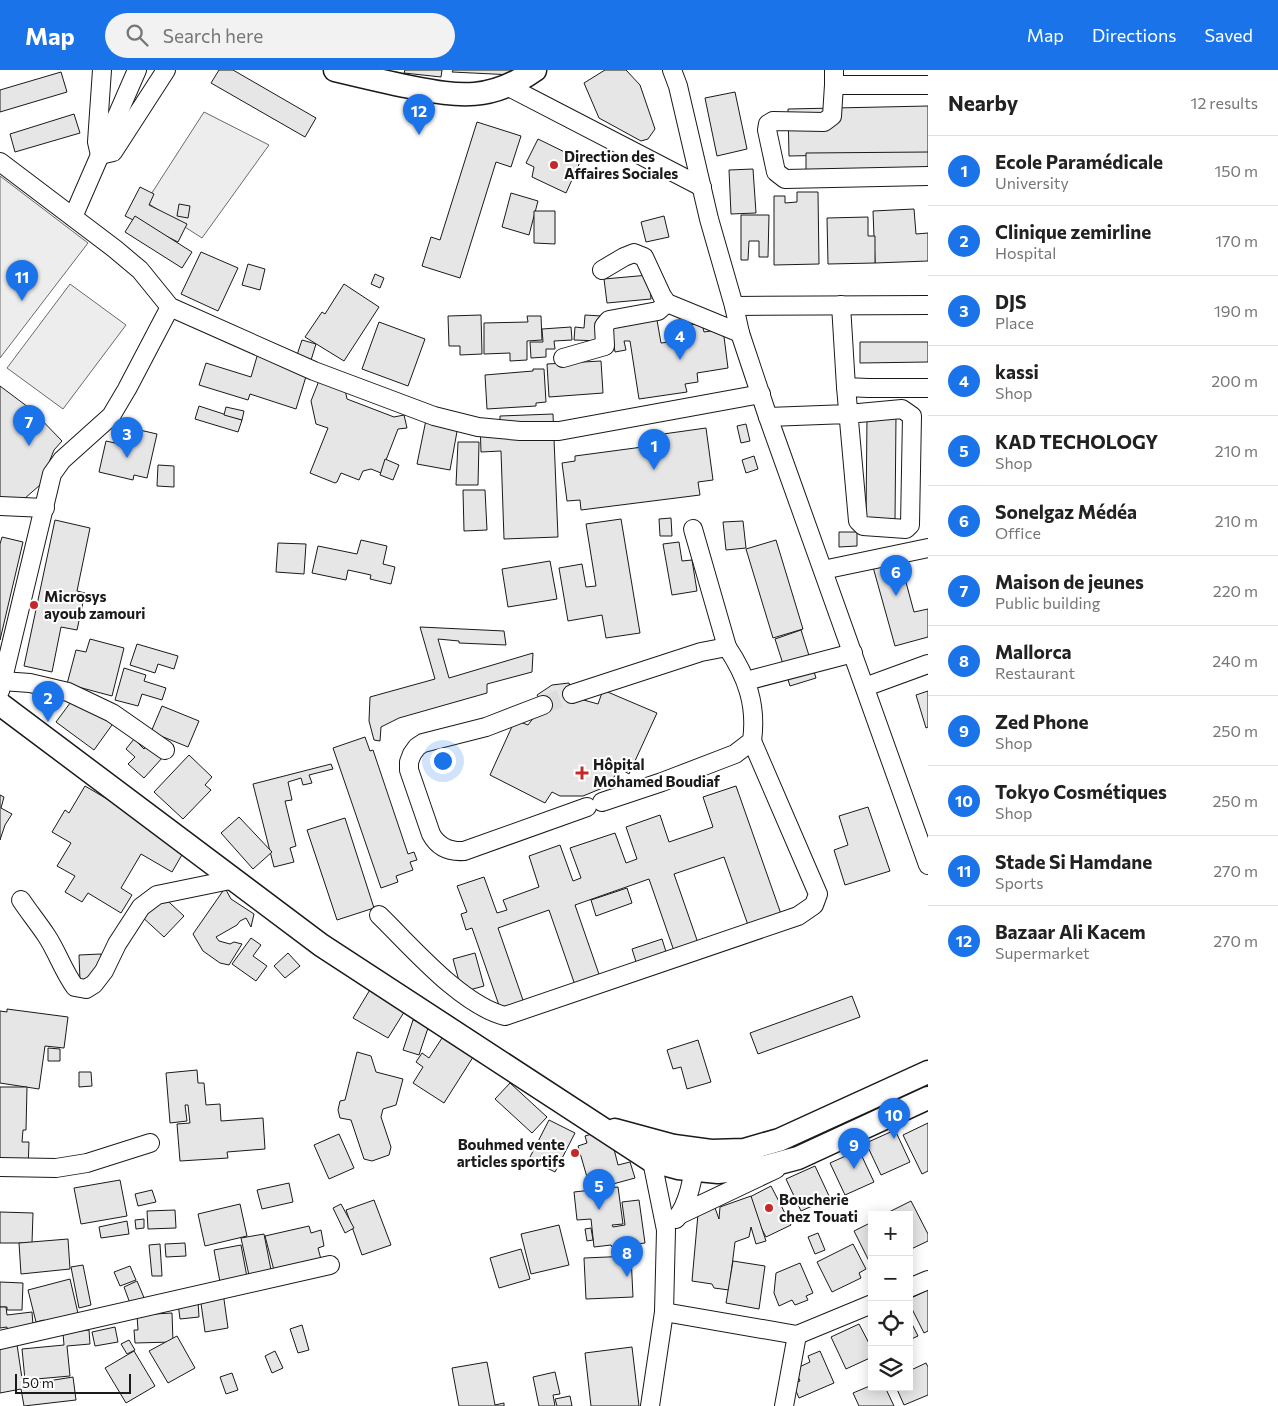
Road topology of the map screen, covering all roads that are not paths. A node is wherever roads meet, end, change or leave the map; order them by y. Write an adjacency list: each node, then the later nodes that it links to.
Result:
1 (102, 70): 10 (street)
2 (137, 70): 10 (street)
3 (166, 70): 10 (street)
4 (335, 70): 9 (main road)
5 (535, 70): 9 (main road)
6 (676, 75): 13 (street)
7 (834, 78): 8 (street); 12 (street)
8 (928, 84)
9 (506, 86): 13 (street)
10 (100, 155): 14 (street)
11 (0, 162): 14 (street)
12 (928, 176)
13 (702, 187): 19 (street)
14 (73, 217): 20 (street)
15 (602, 270): 16 (street)
16 (667, 303): 21 (street); 22 (street)
17 (841, 305): 18 (street); 19 (street); 23 (street)
18 (928, 305)
19 (734, 306): 21 (street)
20 (170, 307): 25 (street); 29 (street)
21 (740, 332): 25 (street)
22 (563, 358)
23 (846, 387): 24 (street); 26 (street)
24 (928, 388)
25 (760, 394): 27 (street)
26 (848, 414): 26 (street); 27 (street)
27 (768, 417): 32 (street)
28 (0, 506): 29 (street)
29 (45, 508): 37 (street)
30 (693, 530): 33 (street)
31 (928, 548): 32 (street)
32 (823, 570): 34 (street)
33 (727, 647): 36 (street); 39 (street)
34 (853, 653): 36 (street); 38 (street)
35 (928, 664): 38 (street)
36 (746, 681): 42 (street)
37 (1, 686): 43 (street)
38 (865, 687): 44 (street)
39 (572, 694)
40 (0, 704): 45 (main road)
41 (544, 705): 42 (street)
42 (752, 741): 47 (street)
43 (165, 750)
44 (928, 865)
45 (235, 880): 46 (street); 51 (main road)
46 (21, 900)
47 (379, 915)
48 (928, 1072): 53 (main road)
49 (928, 1098): 52 (main road)
50 (150, 1143): 54 (street)
51 (654, 1152): 53 (main road); 56 (street)
52 (798, 1158): 53 (main road); 55 (street)
53 (695, 1159): 55 (street)
54 (0, 1167)
55 (679, 1215): 56 (street)
56 (666, 1230): 61 (street)
57 (330, 1265): 63 (street)
58 (928, 1280): 59 (street)
59 (913, 1286)
60 (868, 1306): 62 (street)
61 (664, 1312): 62 (street); 64 (street)
62 (797, 1335): 65 (street)
63 (0, 1340)
64 (650, 1406)
65 (784, 1406)

